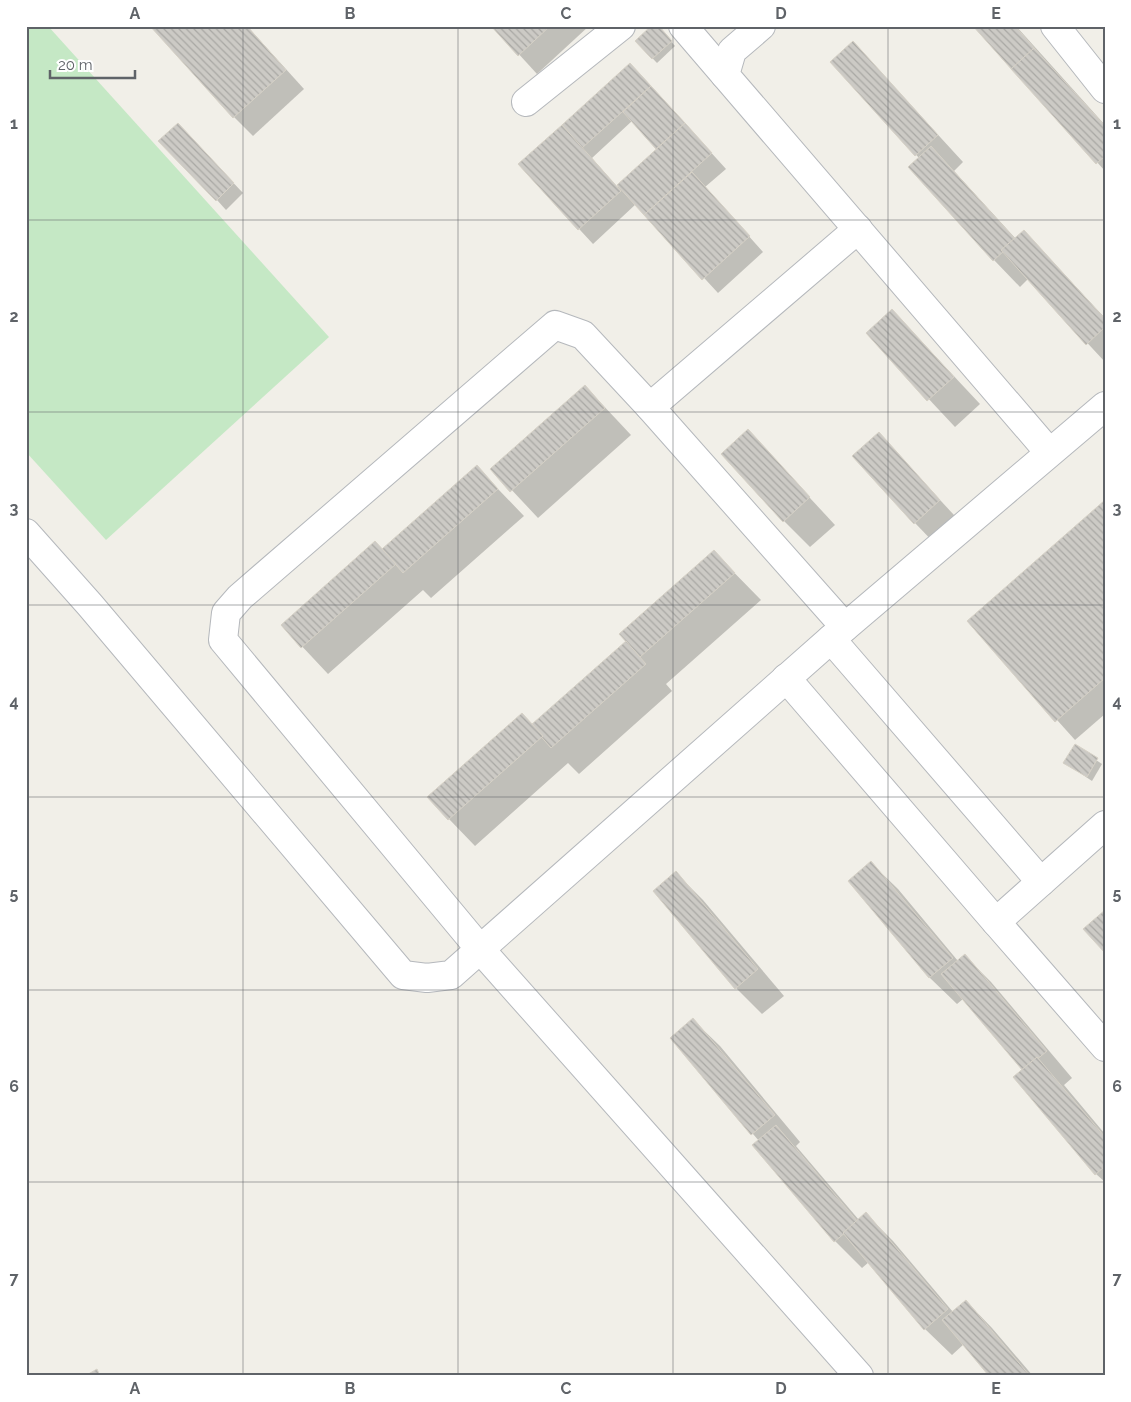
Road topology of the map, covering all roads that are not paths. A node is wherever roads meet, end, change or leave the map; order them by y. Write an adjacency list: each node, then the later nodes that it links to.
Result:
1 (621, 26): 7 (street)
2 (683, 26): 5 (street)
3 (761, 26): 5 (street)
4 (1055, 26): 6 (street)
5 (725, 75): 8 (street)
6 (1105, 89)
7 (526, 102)
8 (858, 229): 10 (street); 11 (street)
9 (1105, 406): 11 (street)
10 (650, 407): 13 (street); 18 (street)
11 (1049, 452): 13 (street)
12 (26, 533): 18 (street)
13 (838, 633): 14 (street); 16 (street)
14 (786, 678): 17 (street); 18 (street)
15 (1105, 825): 16 (street)
16 (1041, 882): 17 (street)
17 (996, 922): 19 (street)
18 (480, 949): 20 (street)
19 (1105, 1047)
20 (859, 1376)

